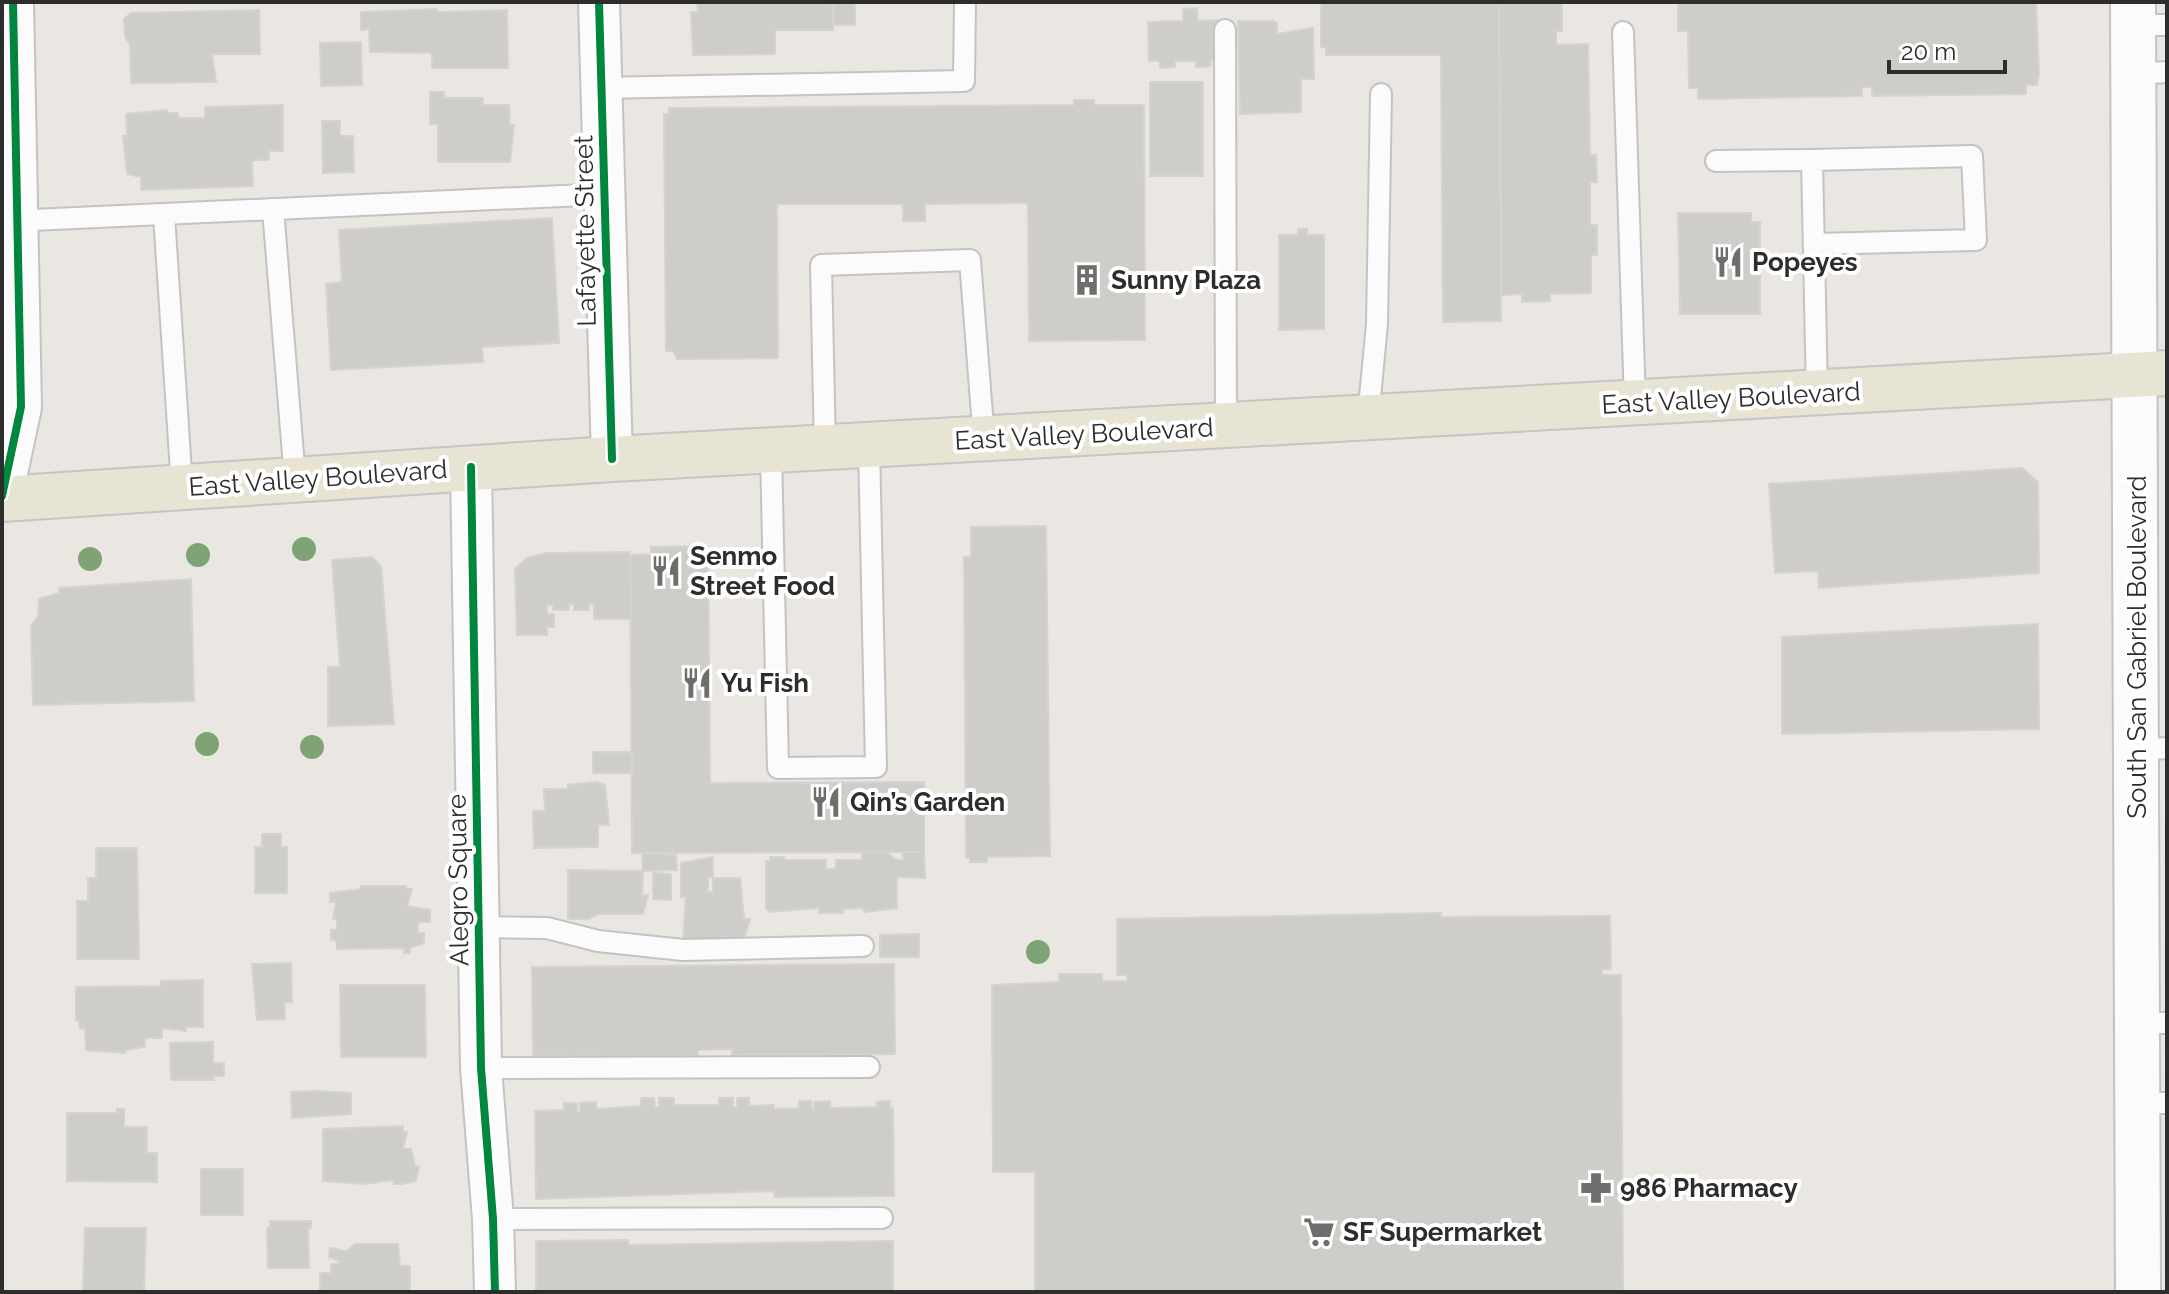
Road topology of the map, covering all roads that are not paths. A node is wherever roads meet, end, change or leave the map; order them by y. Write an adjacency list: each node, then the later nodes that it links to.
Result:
1 (13, 2): 15 (street)
2 (599, 2): 8 (street, Lafayette Street)
3 (965, 2): 8 (lane)
4 (2144, 17): 7 (main road, South San Gabriel Boulevard)
5 (1225, 30): 21 (lane)
6 (1623, 32): 19 (lane)
7 (2150, 73): 17 (main road, South San Gabriel Boulevard)
8 (601, 88): 12 (street, Lafayette Street)
9 (1381, 94): 20 (lane)
10 (1812, 160): 11 (lane); 16 (lane); 16 (lane)
11 (1716, 161)
12 (605, 194): 13 (lane); 26 (street, Lafayette Street)
13 (273, 209): 14 (lane); 28 (lane)
14 (164, 215): 15 (lane); 29 (lane)
15 (10, 221): 30 (street)
16 (1814, 244): 18 (lane)
17 (2152, 374): 18 (main road, East Valley Boulevard); 31 (main road, South San Gabriel Boulevard)
18 (1817, 393): 19 (main road, East Valley Boulevard)
19 (1635, 403): 20 (main road, East Valley Boulevard)
20 (1368, 418): 21 (main road, East Valley Boulevard)
21 (1226, 426): 22 (main road, East Valley Boulevard)
22 (984, 440): 23 (main road, East Valley Boulevard); 24 (lane)
23 (869, 445): 24 (main road, East Valley Boulevard); 25 (lane)
24 (825, 448): 25 (main road, East Valley Boulevard)
25 (771, 451): 26 (main road, East Valley Boulevard)
26 (612, 459): 27 (main road, East Valley Boulevard)
27 (471, 467): 28 (main road, East Valley Boulevard); 32 (street, Alegro Square)
28 (295, 479): 29 (main road, East Valley Boulevard)
29 (182, 487): 30 (main road, East Valley Boulevard)
30 (2, 498)
31 (2152, 749): 34 (main road, South San Gabriel Boulevard)
32 (478, 927): 33 (lane); 36 (street, Alegro Square)
33 (863, 946)
34 (2152, 1023): 37 (main road, South San Gabriel Boulevard)
35 (869, 1067): 36 (lane)
36 (481, 1068): 39 (street, Alegro Square)
37 (2152, 1103): 41 (main road, South San Gabriel Boulevard)
38 (882, 1218): 39 (lane)
39 (493, 1219): 40 (street, Alegro Square)
40 (495, 1292)
41 (2138, 1292)

